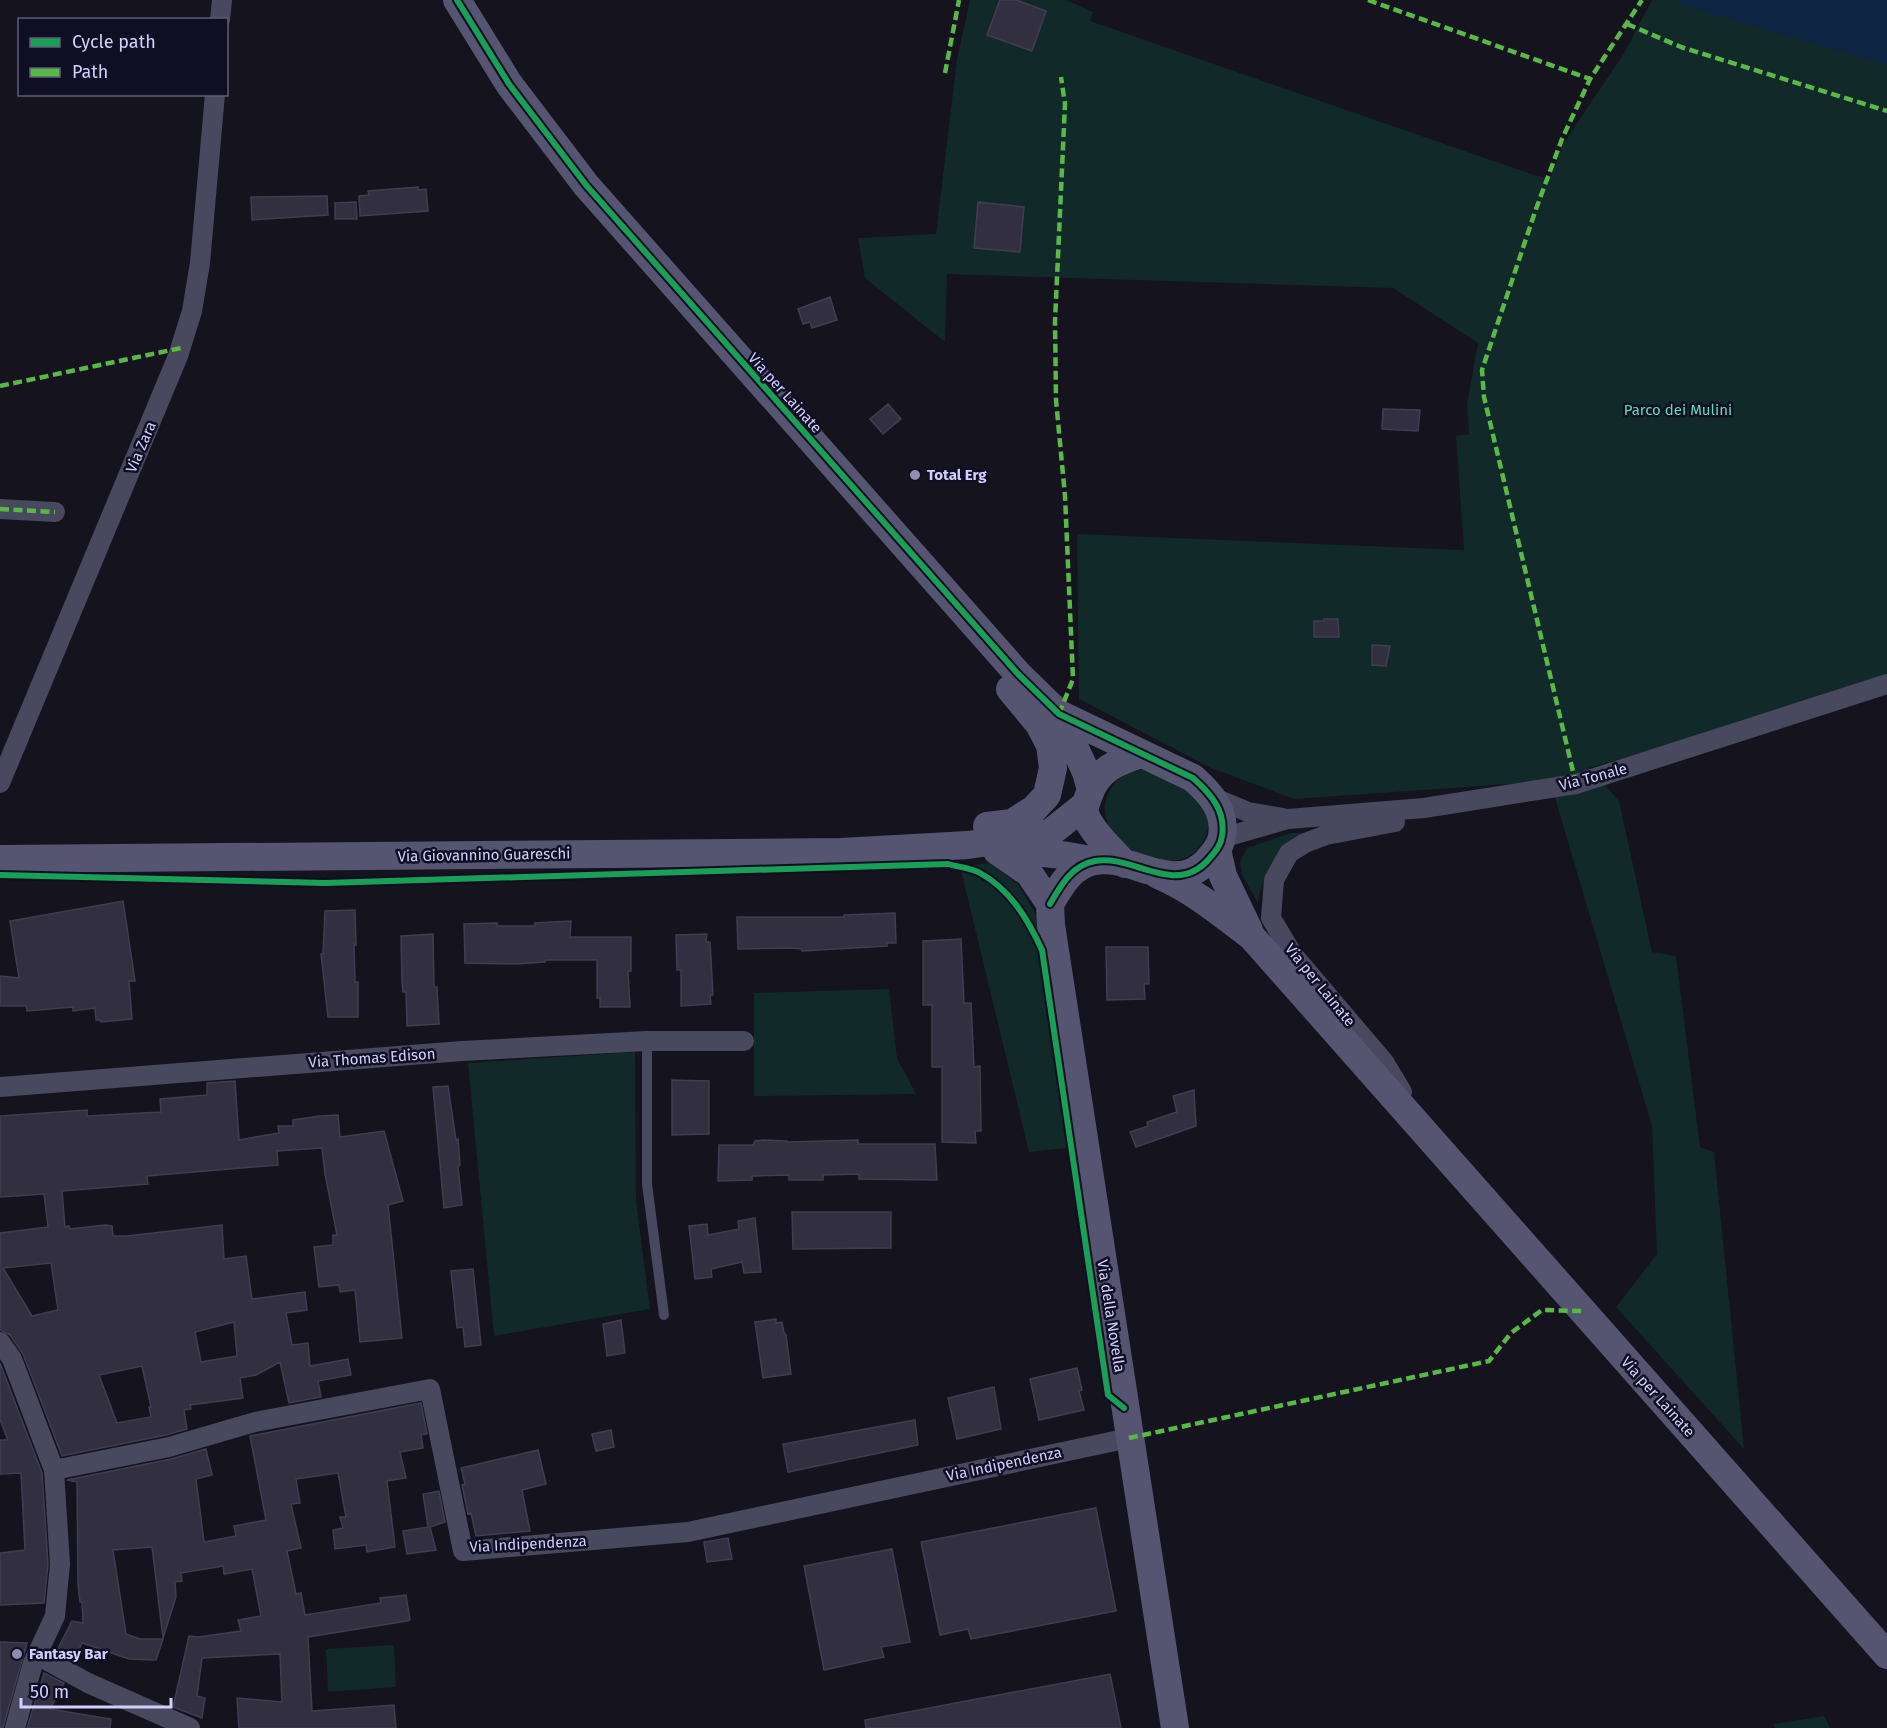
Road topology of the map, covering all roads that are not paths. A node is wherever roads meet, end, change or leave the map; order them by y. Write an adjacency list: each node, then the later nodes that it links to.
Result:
1 (222, 0): 3 (street)
2 (457, 0): 7 (street, Via per Lainate)
3 (220, 18)
4 (214, 96): 11 (street, Via Zara)
5 (0, 509): 6 (street)
6 (55, 513)
7 (893, 532): 9 (street, Via per Lainate); 20 (street)
8 (1887, 684): 14 (street, Via Tonale)
9 (1059, 714): 10 (street, Via per Lainate); 13 (street, Via per Lainate)
10 (1141, 754): 12 (street); 13 (street)
11 (0, 783)
12 (1212, 797): 15 (street); 17 (street)
13 (1088, 798): 16 (street); 23 (street)
14 (1424, 808): 15 (street, Via Tonale); 29 (street, Via per Lainate)
15 (1288, 819): 17 (street)
16 (1047, 842): 18 (street); 19 (street); 22 (street, Via per Lainate); 24 (street, Via della Novella)
17 (1220, 844): 23 (street, Via per Lainate); 25 (street, Via per Lainate)
18 (968, 845): 19 (street); 20 (street, Via Giovannino Guareschi)
19 (997, 851): 24 (street)
20 (841, 852): 21 (street, Via Giovannino Guareschi)
21 (0, 859)
22 (1093, 861): 23 (street, Via per Lainate); 24 (street)
23 (1135, 867): 25 (street, Via per Lainate)
24 (1044, 896): 32 (street, Via della Novella)
25 (1252, 937): 29 (street, Via per Lainate)
26 (647, 1041): 27 (street, Via Thomas Edison); 28 (street, Via Thomas Edison); 30 (lane)
27 (744, 1041)
28 (0, 1087)
29 (1429, 1139): 35 (street, Via per Lainate)
30 (664, 1316)
31 (0, 1342): 33 (street)
32 (1129, 1438): 33 (street, Via Indipendenza); 38 (street, Via della Novella)
33 (54, 1470): 34 (street)
34 (37, 1655): 36 (street); 37 (street)
35 (1887, 1655)
36 (15, 1728)
37 (190, 1728)
38 (1175, 1728)

